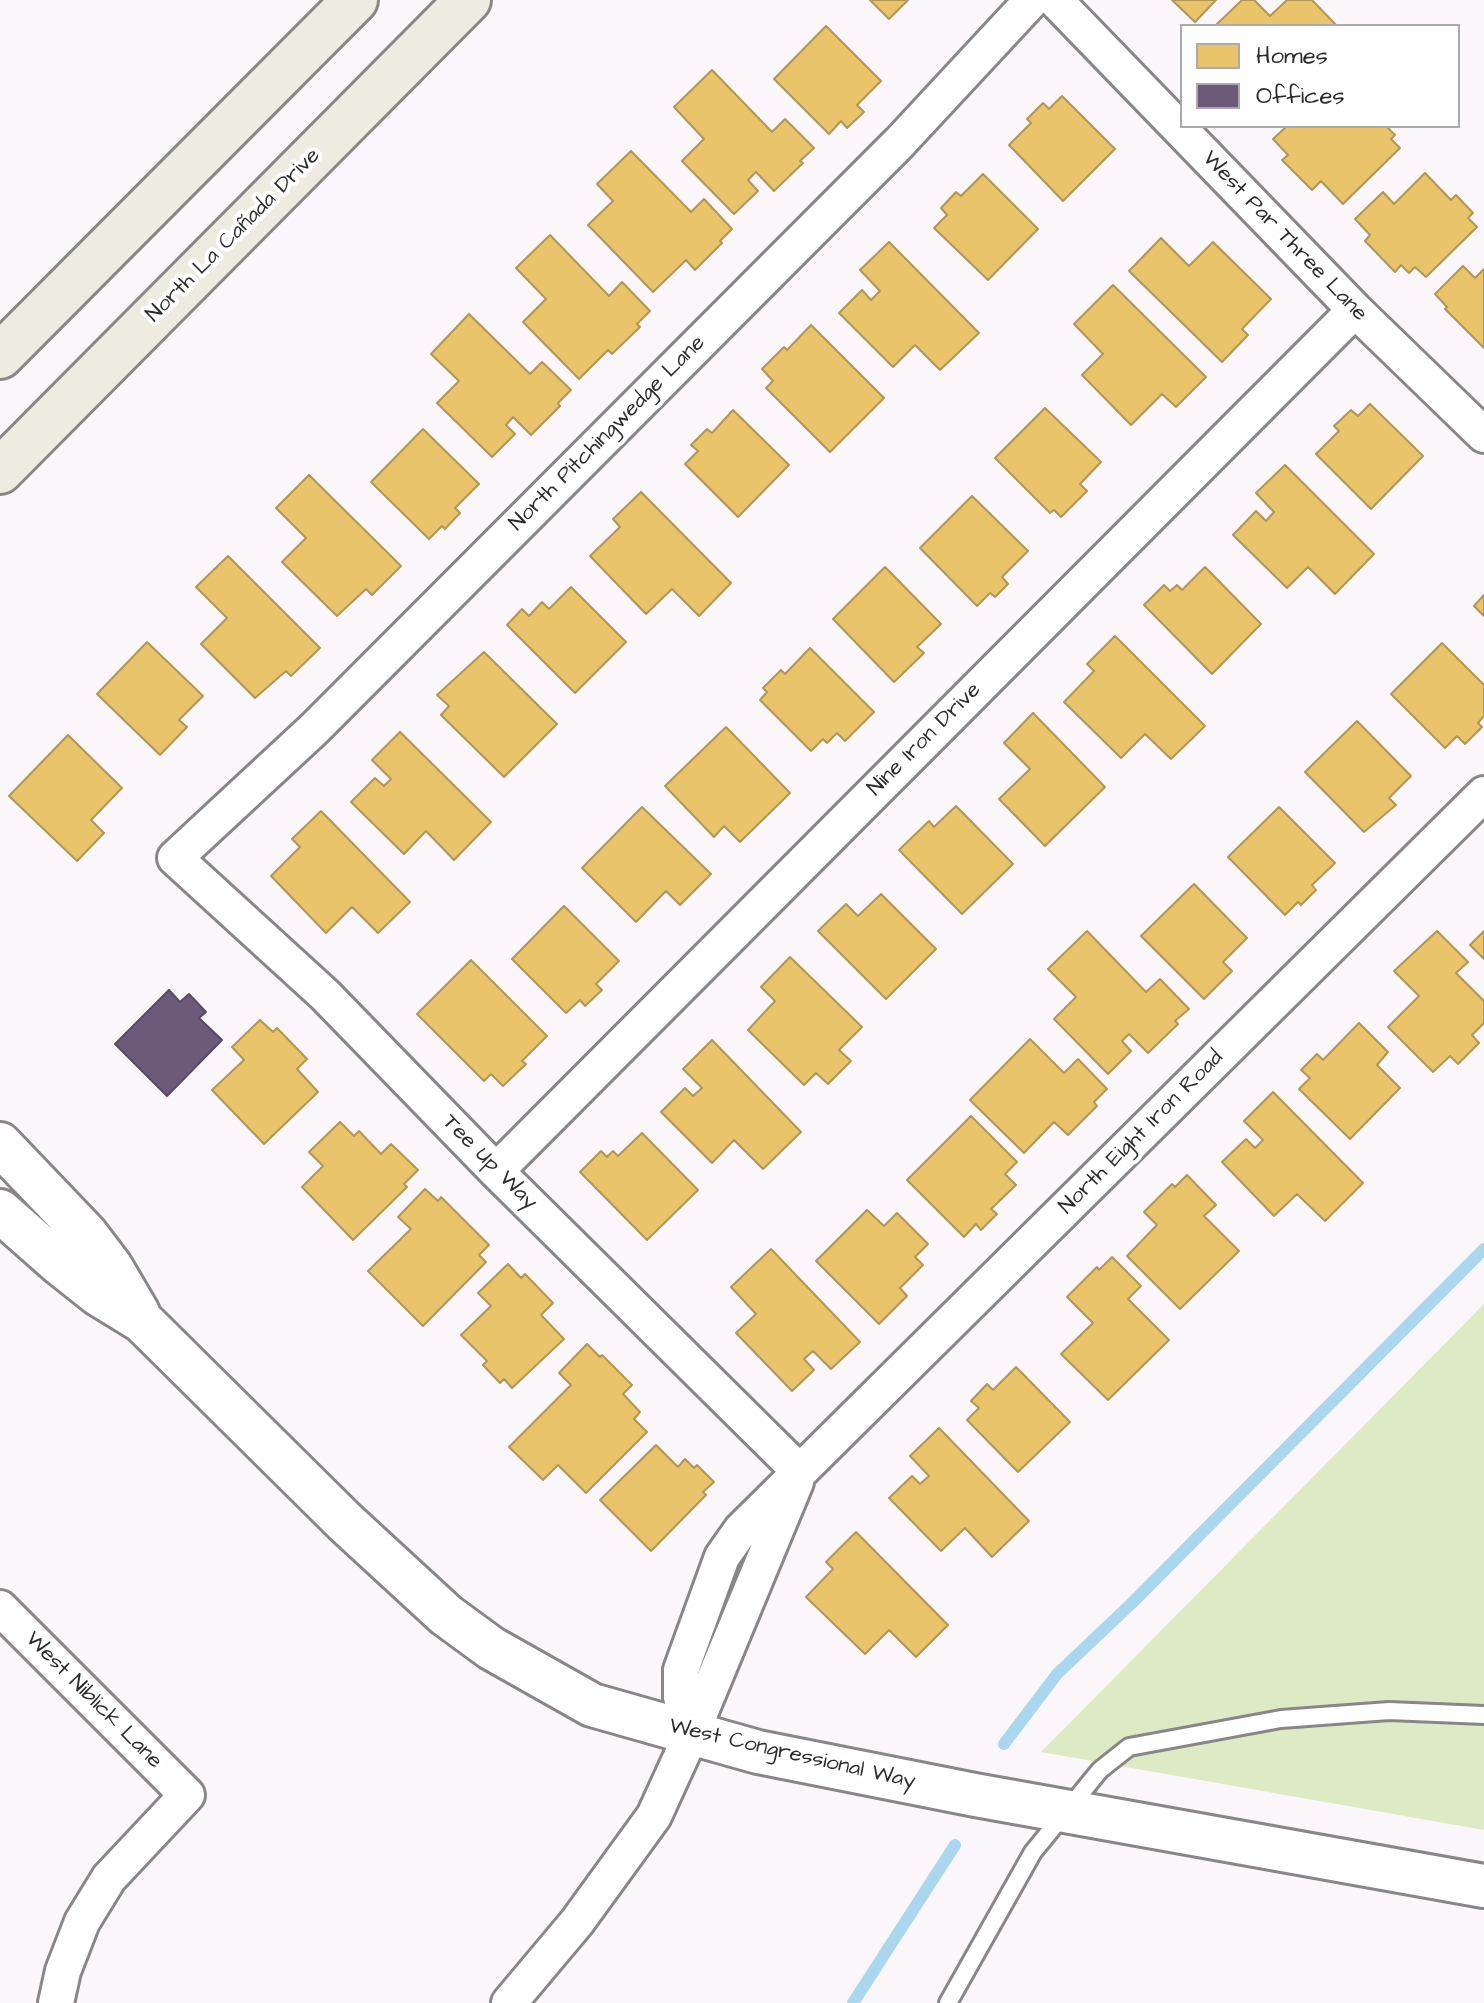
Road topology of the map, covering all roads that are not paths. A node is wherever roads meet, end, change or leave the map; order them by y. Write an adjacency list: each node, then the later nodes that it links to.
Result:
1 (355, 0): 6 (main road)
2 (468, 0): 8 (main road, North La Cañada Drive)
3 (1032, 0): 10 (street, North Pitchingwedge Lane)
4 (1055, 0): 5 (street, West Par Three Lane)
5 (1355, 310): 7 (street, West Par Three Lane); 12 (street, Nine Iron Drive)
6 (0, 356)
7 (1484, 435)
8 (0, 471)
9 (1484, 794): 15 (street, North Eight Iron Road)
10 (175, 858): 12 (street, Tee Up Way)
11 (0, 1144): 14 (street, West Congressional Way)
12 (496, 1171): 15 (street, Tee Up Way)
13 (0, 1211): 14 (street, West Congressional Way)
14 (142, 1321): 18 (street, West Congressional Way)
15 (800, 1472): 18 (street, North Eight Iron Road)
16 (0, 1608): 21 (street, West Niblick Lane)
17 (1484, 1715): 19 (lane)
18 (691, 1735): 19 (street, West Congressional Way); 22 (street, North Eight Iron Road)
19 (1066, 1811): 20 (street, West Congressional Way); 23 (lane)
20 (1484, 1886)
21 (56, 2003)
22 (509, 2003)
23 (948, 2003)

